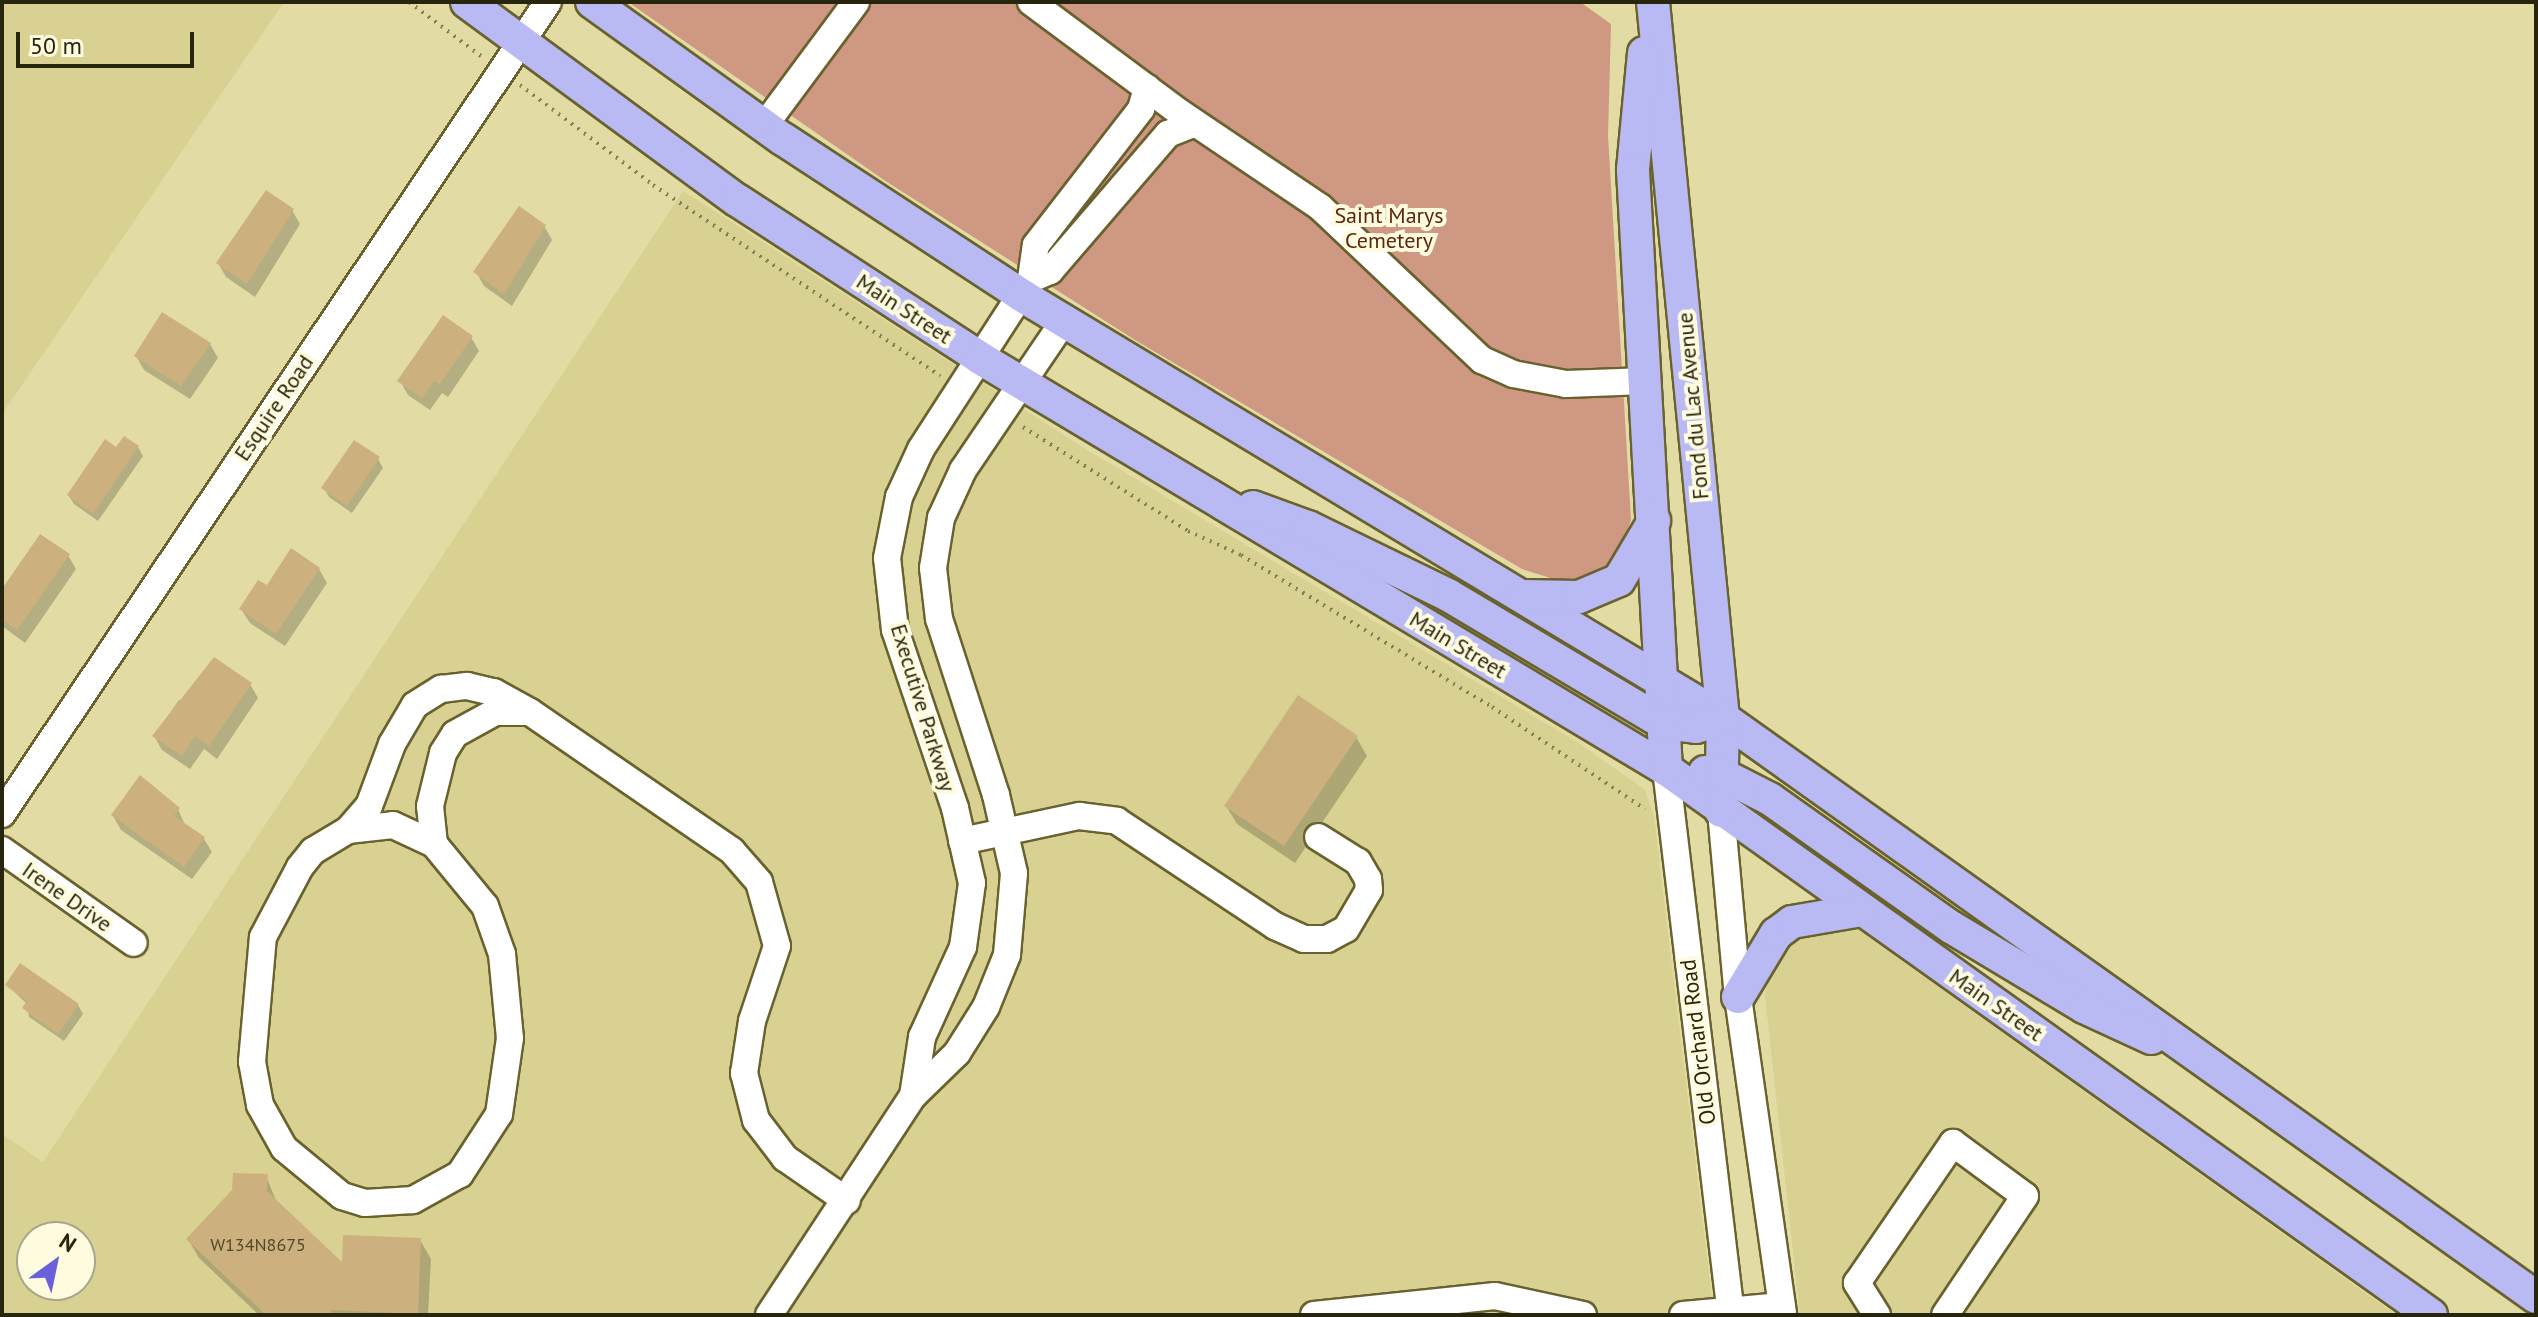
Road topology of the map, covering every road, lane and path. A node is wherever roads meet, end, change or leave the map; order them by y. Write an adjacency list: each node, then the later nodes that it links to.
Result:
1 (409, 2): 9 (path)
2 (467, 2): 8 (main road, Main Street)
3 (548, 2): 8 (street, Esquire Road)
4 (592, 2): 13 (main road)
5 (856, 2): 13 (street)
6 (1031, 2): 11 (street)
7 (1651, 2): 18 (main road, Fond du Lac Avenue); 28 (main road, Fond du Lac Avenue)
8 (520, 44): 16 (main road, Main Street); 34 (street, Esquire Road)
9 (480, 56)
10 (520, 85): 17 (path)
11 (1147, 88): 12 (street); 14 (street)
12 (1195, 123): 14 (street); 18 (street)
13 (764, 126): 14 (main road)
14 (1026, 287): 15 (main road); 16 (street, Executive Parkway)
15 (1064, 321): 19 (street, Executive Parkway); 23 (main road)
16 (980, 358): 19 (main road, Main Street); 25 (street, Executive Parkway)
17 (929, 369)
18 (1646, 381): 22 (main road, Fond du Lac Avenue)
19 (1022, 382): 21 (main road, Main Street); 24 (street, Executive Parkway)
20 (1031, 432): 33 (path)
21 (1183, 482): 29 (main road); 30 (main road, Main Street)
22 (1654, 521): 23 (main road); 26 (main road, Fond du Lac Avenue)
23 (1520, 596): 26 (main road)
24 (947, 644): 25 (street); 36 (street, Executive Parkway)
25 (905, 657): 38 (street, Executive Parkway)
26 (1663, 682): 28 (main road); 29 (main road, Fond du Lac Avenue)
27 (530, 712): 35 (street); 39 (street); 46 (street)
28 (1723, 718): 29 (main road); 31 (main road, Fond du Lac Avenue); 44 (main road)
29 (1664, 723): 30 (main road, Fond du Lac Avenue)
30 (1666, 769): 31 (main road); 32 (main road, Main Street); 50 (street, Old Orchard Road)
31 (1721, 774): 32 (main road, Fond du Lac Avenue); 44 (main road)
32 (1721, 811): 41 (main road, Main Street); 43 (street, Old Orchard Road)
33 (1650, 813)
34 (2, 814)
35 (348, 830): 39 (street); 39 (street)
36 (1004, 832): 37 (street); 38 (street); 45 (street, Executive Parkway)
37 (1318, 837)
38 (962, 841): 45 (street, Executive Parkway)
39 (434, 844)
40 (2, 850): 42 (street, Irene Drive)
41 (1862, 910): 43 (main road); 56 (main road, Main Street)
42 (134, 943)
43 (1738, 997): 48 (street, Old Orchard Road)
44 (2219, 1070): 47 (main road)
45 (913, 1096): 46 (street, Executive Parkway)
46 (847, 1201): 49 (street, Executive Parkway)
47 (2536, 1297)
48 (1782, 1310): 50 (street)
49 (774, 1313)
50 (1730, 1314): 53 (street)
51 (1314, 1315): 52 (street)
52 (1583, 1315)
53 (1683, 1315)
54 (1877, 1315): 55 (street)
55 (1945, 1315)
56 (2431, 1315)

